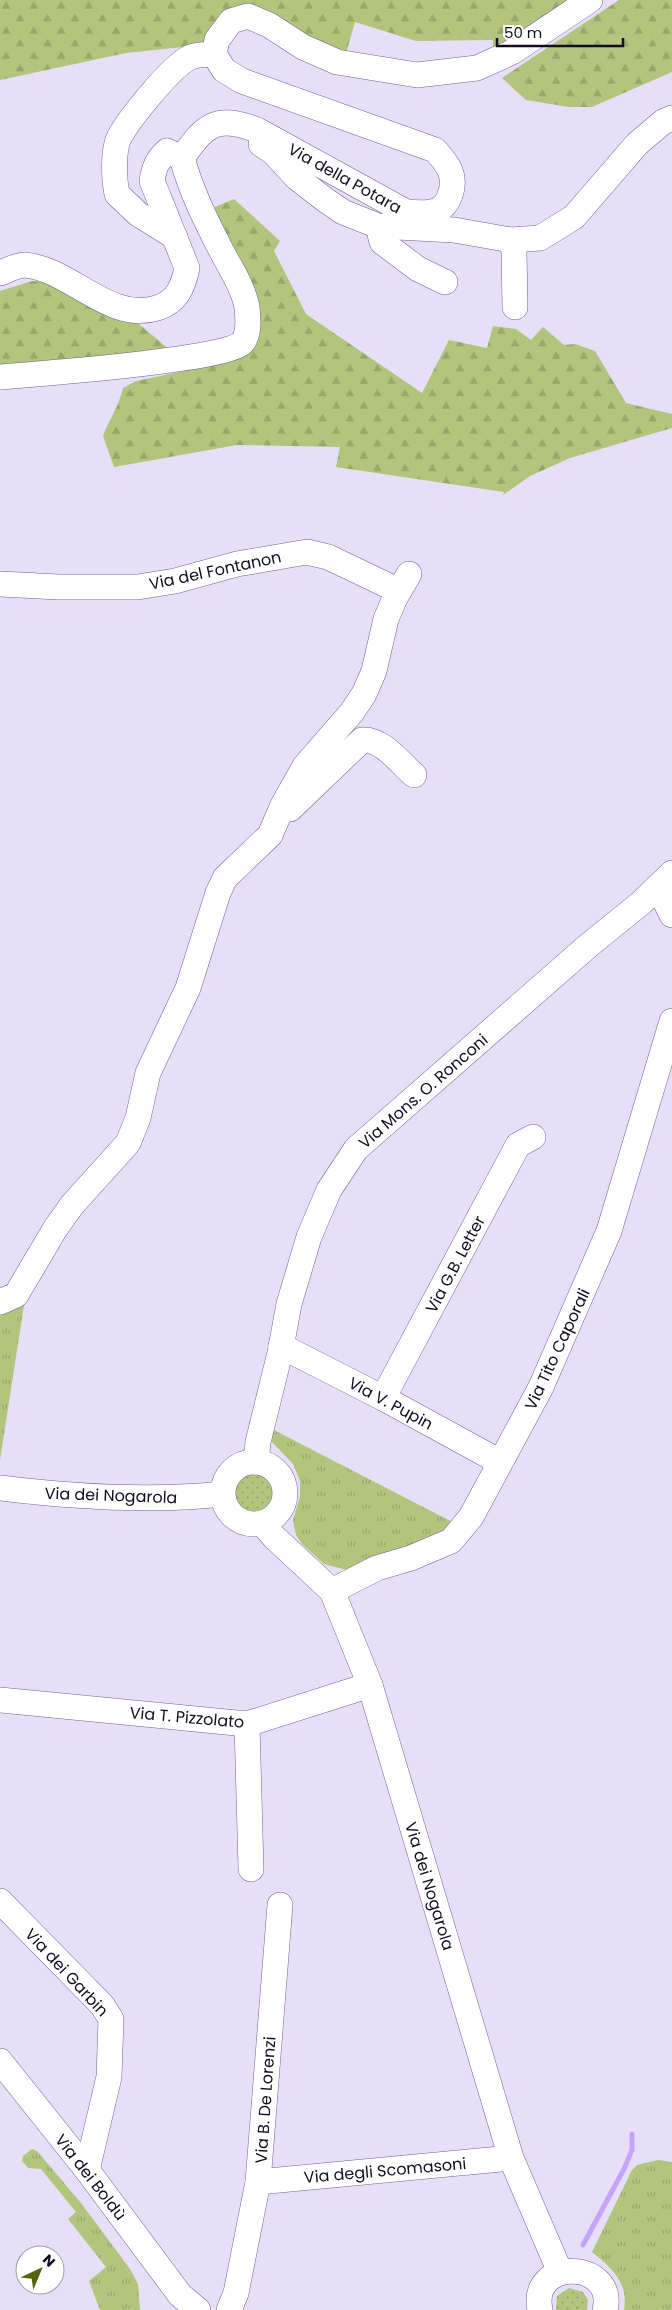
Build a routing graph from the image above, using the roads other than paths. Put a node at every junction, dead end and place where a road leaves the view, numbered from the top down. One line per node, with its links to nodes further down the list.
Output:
1 (590, 0): 2 (street)
2 (214, 54): 4 (street, Via della Potara); 7 (street)
3 (672, 118): 8 (street)
4 (209, 126): 5 (street); 6 (street)
5 (182, 158): 7 (street); 12 (street)
6 (378, 226): 8 (street); 10 (street)
7 (175, 237): 9 (street)
8 (511, 240): 11 (street)
9 (0, 273)
10 (445, 282)
11 (515, 307)
12 (0, 377)
13 (0, 584): 15 (street, Via del Fontanon)
14 (414, 775): 15 (street)
15 (276, 824): 20 (street)
16 (665, 880): 17 (street); 21 (street, Via Mons. O. Ronconi)
17 (672, 915)
18 (672, 1021): 24 (street, Via Tito Caporali)
19 (533, 1137): 22 (street, Via G.B. Letter)
20 (0, 1302)
21 (281, 1346): 22 (street, Via V. Pupin); 23 (street, Via Mons. O. Ronconi)
22 (383, 1398): 24 (street, Via V. Pupin)
23 (256, 1462): 26 (street); 27 (street)
24 (500, 1462): 28 (street, Via Tito Caporali)
25 (0, 1488): 26 (street, Via dei Nogarola)
26 (222, 1494): 27 (street)
27 (263, 1524): 28 (street, Via dei Nogarola)
28 (332, 1591): 29 (street, Via dei Nogarola)
29 (370, 1685): 31 (street, Via T. Pizzolato); 36 (street, Via dei Nogarola)
30 (0, 1700): 31 (street, Via T. Pizzolato)
31 (247, 1724): 32 (street)
32 (252, 1869)
33 (0, 1902): 37 (street, Via dei Garbin)
34 (280, 1905): 38 (street, Via B. De Lorenzi)
35 (0, 2061): 37 (street, Via dei Boldù)
36 (511, 2158): 38 (street, Via degli Scomasoni); 39 (street, Via dei Nogarola)
37 (87, 2170): 41 (street, Via dei Boldù)
38 (258, 2182): 40 (street, Via B. De Lorenzi)
39 (560, 2272): 43 (street); 44 (street)
40 (233, 2301): 42 (street, Via B. De Lorenzi)
41 (186, 2305)
42 (216, 2310)
43 (540, 2310)
44 (605, 2310)

